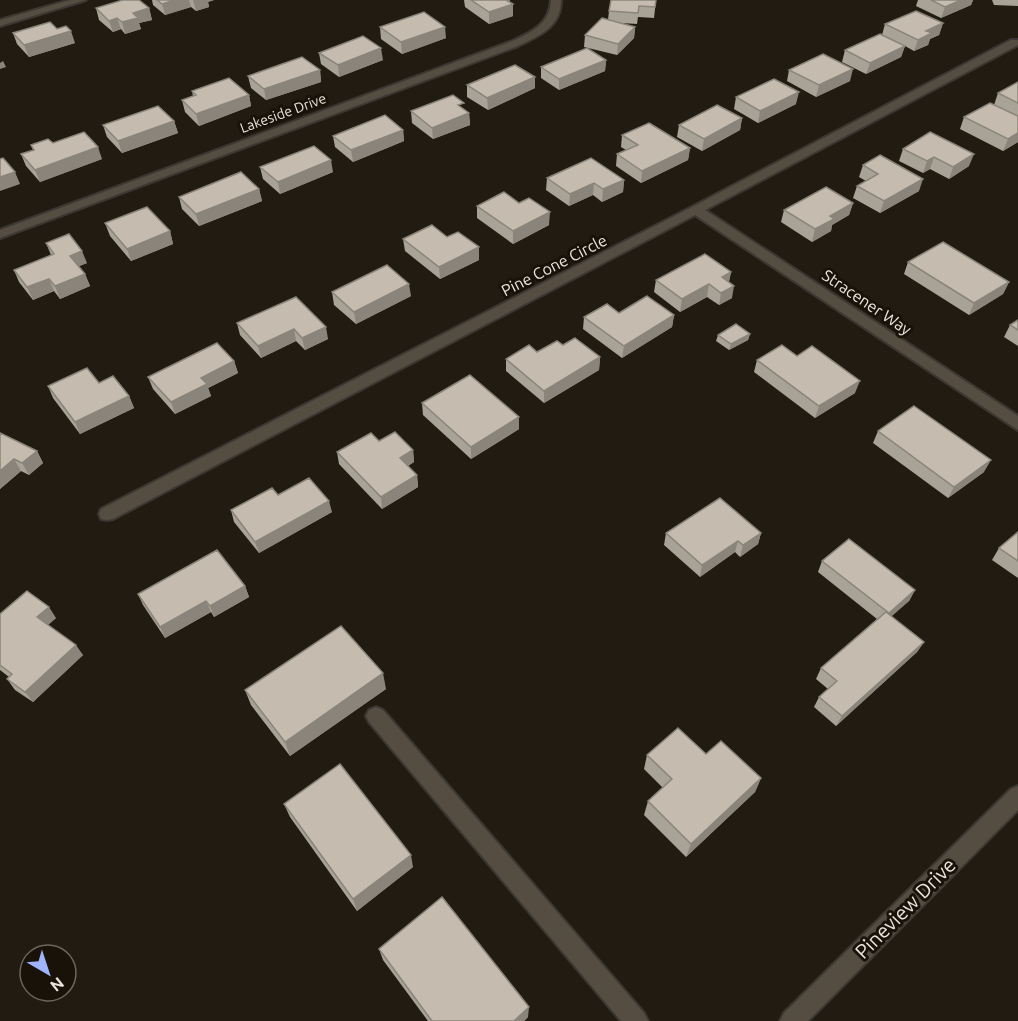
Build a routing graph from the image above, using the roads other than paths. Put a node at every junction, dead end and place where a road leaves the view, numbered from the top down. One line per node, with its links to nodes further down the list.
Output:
1 (81, 0): 3 (street)
2 (556, 0): 6 (street, Lakeside Drive)
3 (0, 23)
4 (1015, 42): 5 (street, Pine Cone Circle)
5 (696, 210): 7 (street, Stracener Way); 8 (street, Pine Cone Circle)
6 (0, 234)
7 (1018, 424)
8 (108, 514)
9 (376, 716): 11 (street)
10 (1018, 796): 12 (street, Pineview Drive)
11 (636, 1021)
12 (792, 1021)

